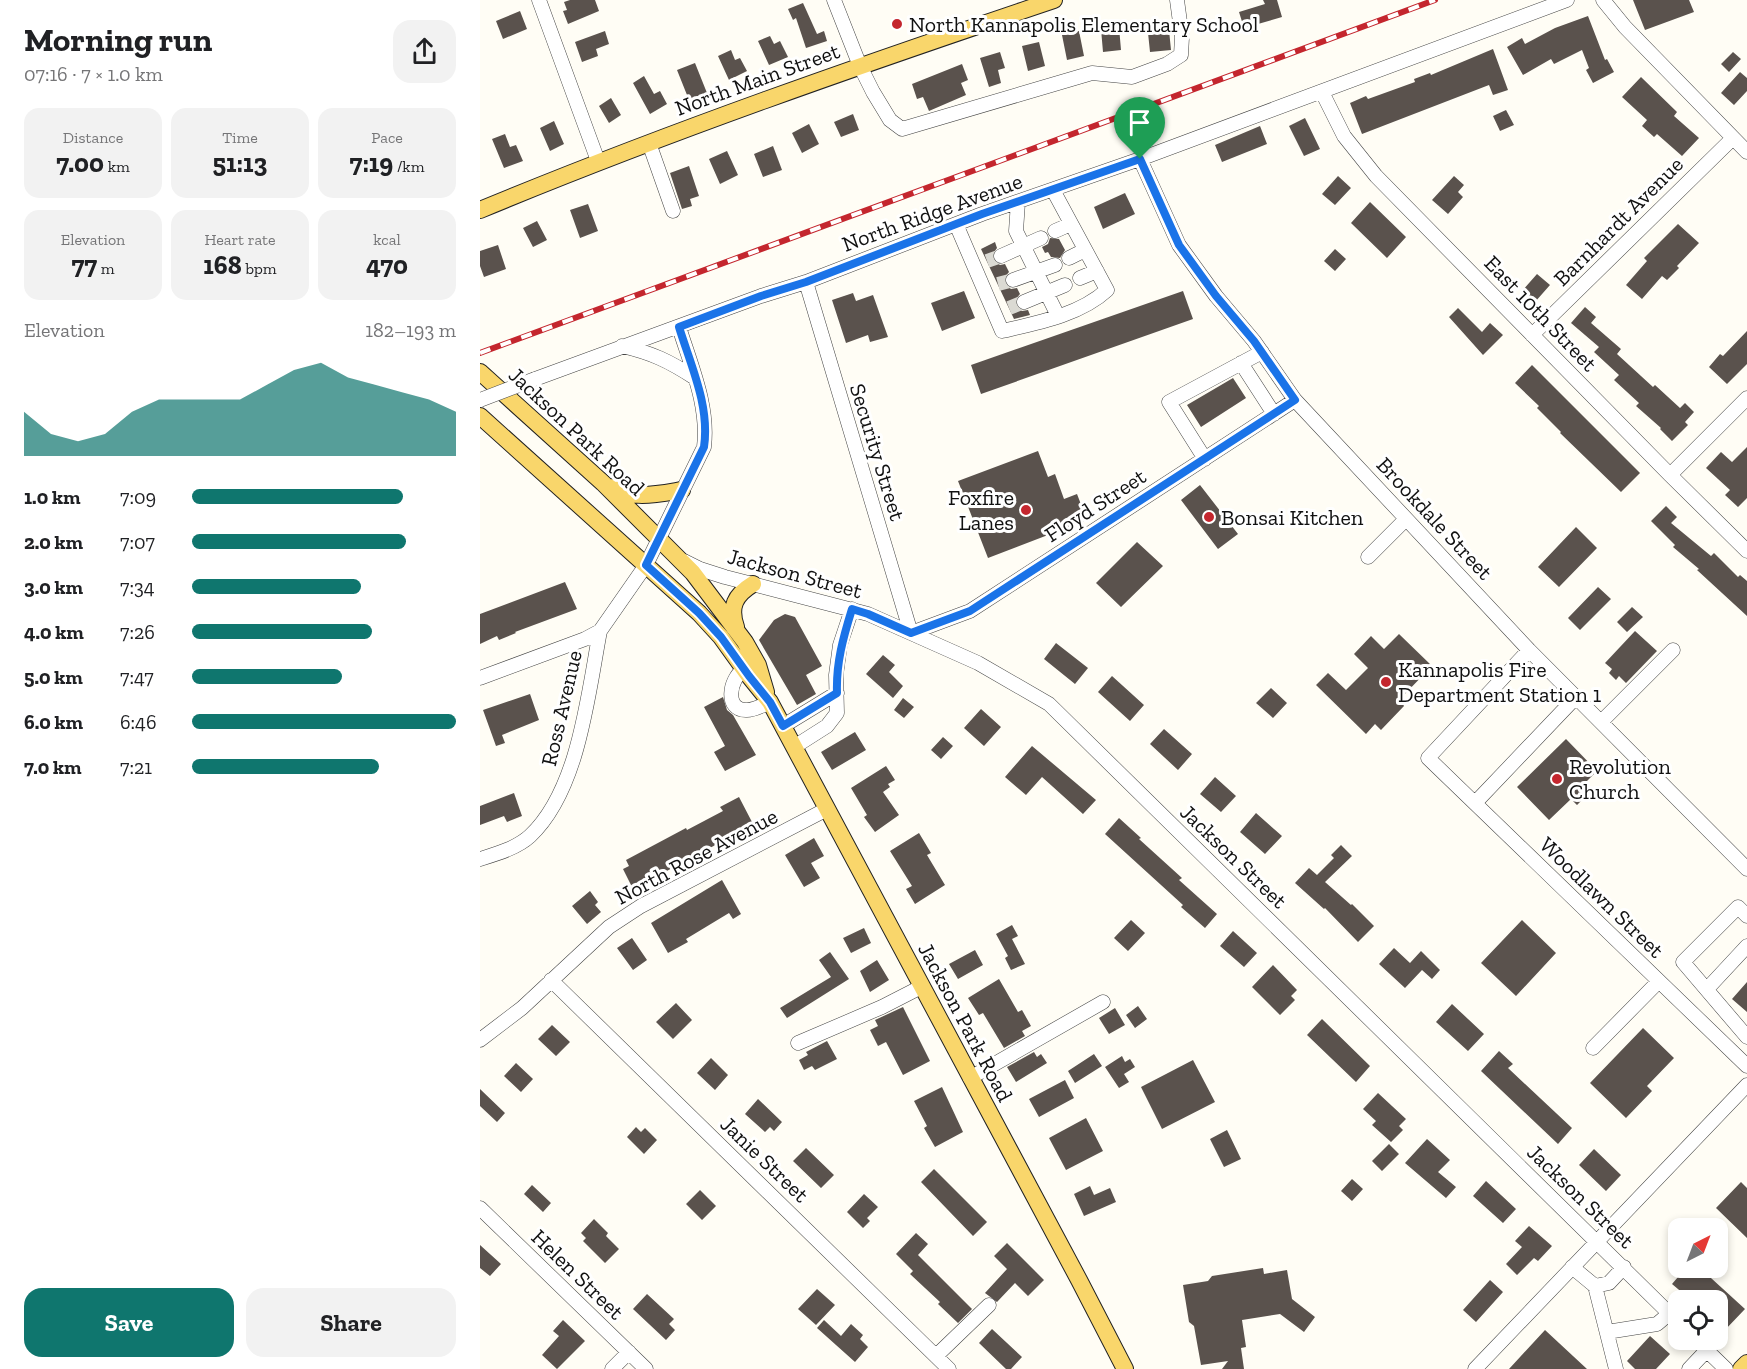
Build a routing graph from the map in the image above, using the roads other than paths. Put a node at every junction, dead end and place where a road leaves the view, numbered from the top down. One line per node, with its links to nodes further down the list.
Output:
1 (538, 0): 13 (street)
2 (834, 0): 7 (street)
3 (1054, 0): 7 (main road, North Main Street)
4 (1177, 0): 7 (street)
5 (1567, 0): 8 (street, North Ridge Avenue)
6 (1603, 0): 9 (street)
7 (860, 66): 10 (main road, North Main Street)
8 (1322, 92): 12 (street, North Ridge Avenue); 41 (street, East 10th Street)
9 (1732, 138): 11 (street); 41 (street, Barnhardt Avenue)
10 (649, 143): 13 (main road, North Main Street); 17 (street)
11 (1747, 152)
12 (1140, 159): 14 (street, North Ridge Avenue); 43 (street, Brookdale Street)
13 (598, 161): 16 (main road, North Main Street)
14 (1053, 190): 15 (street, North Ridge Avenue); 19 (street)
15 (1018, 202): 18 (street, North Ridge Avenue); 22 (street)
16 (480, 210)
17 (673, 211)
18 (956, 224): 31 (street, North Ridge Avenue); 34 (street)
19 (1071, 224): 20 (street); 23 (street)
20 (1055, 231)
21 (1041, 238): 22 (street)
22 (1023, 247): 24 (street); 27 (street)
23 (1085, 250): 25 (street); 28 (street)
24 (1001, 256)
25 (1069, 258)
26 (1055, 265): 27 (street)
27 (1035, 272): 30 (street); 35 (street)
28 (1097, 272): 29 (street); 39 (street)
29 (1080, 278)
30 (1013, 280)
31 (806, 282): 40 (street, North Ridge Avenue); 66 (street, Security Street)
32 (998, 285): 34 (street)
33 (1065, 285): 35 (street)
34 (984, 289): 38 (street)
35 (1046, 293): 36 (street); 39 (street)
36 (1024, 302)
37 (1009, 308): 38 (street)
38 (995, 314): 39 (street)
39 (1058, 316)
40 (679, 327): 42 (street, North Ridge Avenue); 46 (street)
41 (1532, 335): 53 (street, East 10th Street)
42 (622, 346): 46 (street); 48 (street, North Ridge Avenue, bridge)
43 (1262, 352): 44 (street); 49 (street, Brookdale Street)
44 (1242, 363): 50 (street); 52 (street)
45 (480, 372): 54 (main road, Jackson Park Road)
46 (695, 378): 55 (street)
47 (1747, 398): 53 (street)
48 (480, 400)
49 (1295, 400): 50 (street, Floyd Street); 56 (street, Brookdale Street)
50 (1274, 414): 52 (street, Floyd Street)
51 (480, 416): 61 (main road, Jackson Park Road)
52 (1205, 459): 66 (street, Floyd Street)
53 (1670, 475): 58 (street, East 10th Street)
54 (600, 480): 55 (main road); 57 (main road, Jackson Park Road)
55 (682, 490): 57 (street)
56 (1406, 519): 60 (street); 67 (street, Brookdale Street)
57 (659, 538): 59 (main road, Jackson Park Road); 61 (street)
58 (1747, 551)
59 (675, 555): 62 (street, Jackson Street); 65 (main road, Jackson Park Road)
60 (1368, 557)
61 (646, 565): 64 (street); 69 (main road, Jackson Park Road)
62 (753, 584): 63 (street, Jackson Street); 65 (main road)
63 (852, 609): 66 (street, Jackson Street); 71 (street)
64 (600, 631): 70 (street); 79 (street, Ross Avenue)
65 (737, 631): 73 (main road, Jackson Park Road)
66 (911, 633): 96 (street, Jackson Street)
67 (1529, 650): 72 (street, Brookdale Street); 77 (street, Woodlawn Street)
68 (1673, 650): 74 (street)
69 (744, 669): 73 (main road, Jackson Park Road); 73 (street)
70 (480, 678)
71 (837, 693): 75 (street); 76 (street)
72 (1576, 697): 74 (street, Brookdale Street); 77 (street)
73 (769, 699): 75 (main road, Jackson Park Road)
74 (1601, 722): 80 (street, Brookdale Street)
75 (783, 726): 76 (main road, Jackson Park Road)
76 (794, 747): 78 (main road, Jackson Park Road)
77 (1475, 803): 84 (street, Woodlawn Street)
78 (827, 809): 83 (street, North Rose Avenue); 85 (main road, Jackson Park Road)
79 (480, 859)
80 (1747, 869)
81 (1743, 911): 86 (street)
82 (1747, 946): 86 (street)
83 (551, 980): 89 (street, North Rose Avenue); 106 (street, Janie Street)
84 (1659, 981): 91 (street); 92 (street, Woodlawn Street)
85 (921, 987): 90 (street); 93 (main road, Jackson Park Road)
86 (1707, 989): 88 (street)
87 (1103, 1002): 93 (street)
88 (1747, 1036)
89 (480, 1040)
90 (798, 1043)
91 (1593, 1048)
92 (1747, 1066)
93 (970, 1078): 111 (main road, Jackson Park Road)
94 (1747, 1085): 96 (street)
95 (480, 1208): 105 (street, Helen Street)
96 (1597, 1241): 97 (street); 98 (street, Jackson Street)
97 (1572, 1266): 99 (street); 112 (street)
98 (1624, 1268): 99 (street); 101 (street, Jackson Street)
99 (1595, 1286): 103 (street)
100 (988, 1305): 106 (street)
101 (1668, 1312)
102 (1668, 1320): 103 (street)
103 (1607, 1332): 113 (street)
104 (1707, 1350): 114 (street); 115 (street)
105 (629, 1352): 108 (street); 109 (street, Helen Street)
106 (936, 1356): 110 (street, Janie Street)
107 (1747, 1363): 116 (main road)
108 (612, 1369)
109 (646, 1369)
110 (949, 1369)
111 (1125, 1369)
112 (1475, 1369)
113 (1616, 1369)
114 (1689, 1369)
115 (1726, 1369)
116 (1741, 1369)

